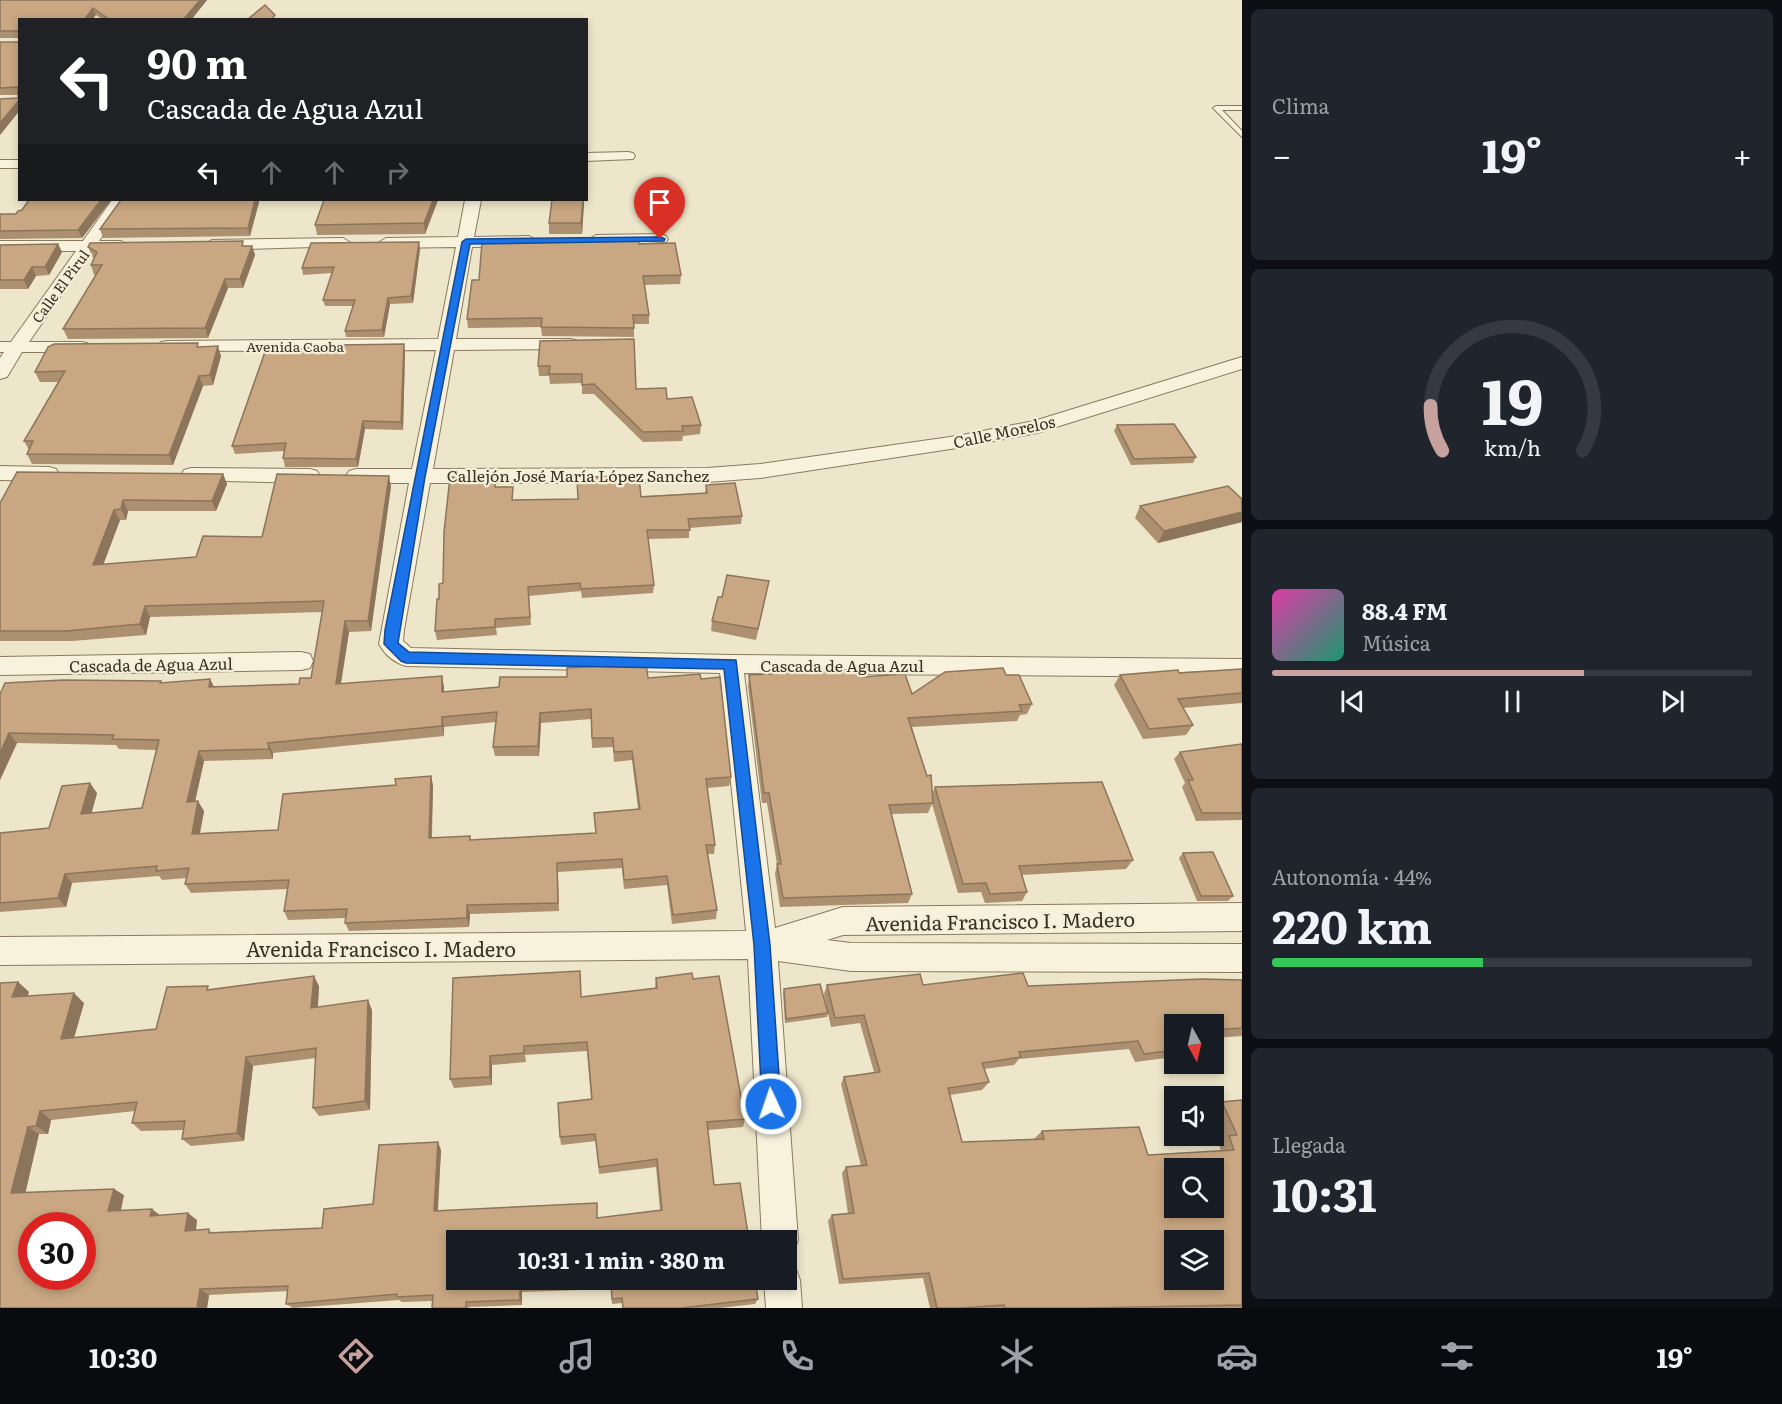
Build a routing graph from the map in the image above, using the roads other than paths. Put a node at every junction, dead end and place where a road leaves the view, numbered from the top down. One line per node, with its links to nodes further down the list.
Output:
1 (1242, 108): 2 (lane)
2 (1242, 135)
3 (628, 156): 4 (street)
4 (588, 157)
5 (0, 164): 6 (street)
6 (18, 164)
7 (118, 201): 15 (street, Calle El Pirul)
8 (473, 201): 12 (street)
9 (660, 239): 10 (street)
10 (580, 240)
11 (546, 241): 12 (street)
12 (466, 242): 13 (street); 18 (street)
13 (195, 245)
14 (0, 246): 15 (street)
15 (89, 246): 16 (street); 21 (street, Calle El Pirul)
16 (136, 246)
17 (591, 344): 18 (street, Avenida Caoba)
18 (447, 345): 20 (street, Avenida Caoba); 28 (street)
19 (100, 346): 21 (street)
20 (148, 346)
21 (8, 347): 23 (street, Calle El Pirul)
22 (1242, 363): 24 (street, Calle Morelos)
23 (0, 373)
24 (760, 471): 28 (street, Callejón José María López Sanchez)
25 (0, 473): 26 (street)
26 (72, 474)
27 (168, 475): 28 (street, Callejón José María López Sanchez)
28 (420, 477): 30 (street, Cascada de Agua Azul)
29 (301, 661): 31 (street, Cascada de Agua Azul)
30 (731, 664): 32 (street, Cascada de Agua Azul); 34 (street)
31 (0, 666)
32 (1242, 668)
33 (1242, 917): 34 (street, Avenida Francisco I. Madero)
34 (762, 945): 35 (street, Avenida Francisco I. Madero); 36 (street, Avenida Francisco I. Madero); 37 (street)
35 (0, 951)
36 (1242, 958)
37 (779, 1230)
38 (782, 1290): 39 (street)
39 (783, 1308)

